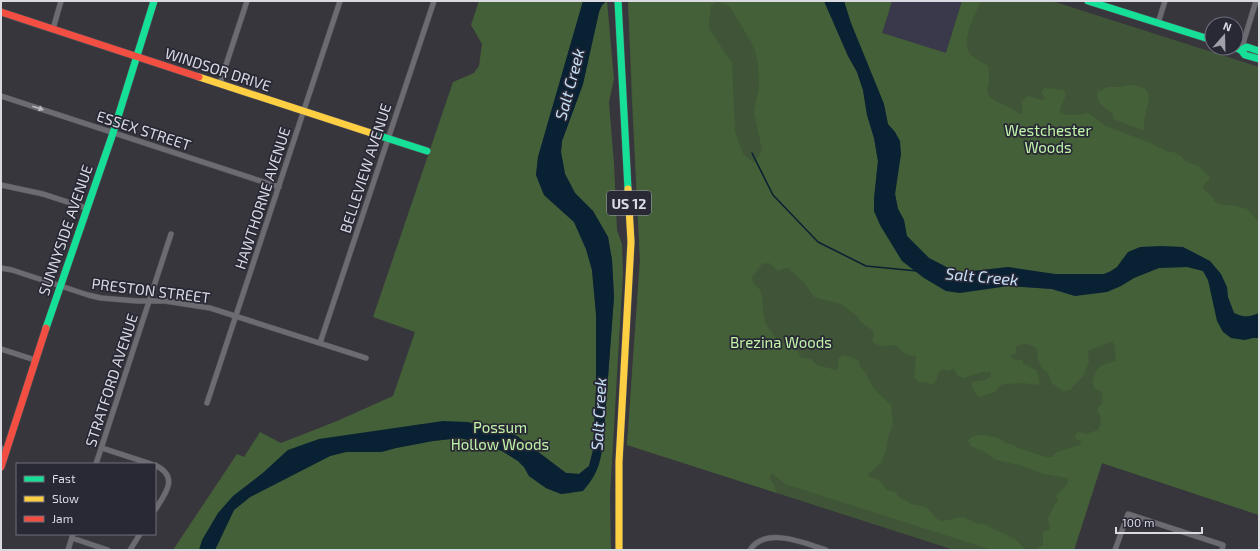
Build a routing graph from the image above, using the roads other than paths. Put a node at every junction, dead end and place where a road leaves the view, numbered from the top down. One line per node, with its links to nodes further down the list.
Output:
1 (62, 1): 12 (street)
2 (154, 1): 18 (street, SUNNYSIDE AVENUE)
3 (247, 1): 20 (street)
4 (340, 1): 22 (street, HAWTHORNE AVENUE)
5 (434, 1): 24 (street, BELLEVIEW AVENUE)
6 (618, 1): 52 (street, US 12)
7 (1088, 1): 11 (street)
8 (1165, 1): 11 (street)
9 (1256, 1): 13 (street)
10 (1, 12): 12 (street, WINDSOR DRIVE)
11 (1158, 23): 14 (street)
12 (53, 29): 18 (street, WINDSOR DRIVE)
13 (1244, 33)
14 (1204, 37)
15 (1244, 48): 16 (street)
16 (1259, 51)
17 (1244, 54): 19 (street)
18 (137, 56): 20 (street, WINDSOR DRIVE); 23 (street, SUNNYSIDE AVENUE)
19 (1259, 59)
20 (220, 83): 22 (street, WINDSOR DRIVE)
21 (1, 96): 23 (street, ESSEX STREET, one-way to 23)
22 (304, 111): 24 (street, WINDSOR DRIVE); 27 (street, HAWTHORNE AVENUE)
23 (113, 133): 27 (street, ESSEX STREET); 28 (street, SUNNYSIDE AVENUE)
24 (388, 139): 25 (street, WINDSOR DRIVE); 34 (street, BELLEVIEW AVENUE)
25 (427, 151)
26 (1, 185): 28 (street)
27 (279, 187): 33 (street, HAWTHORNE AVENUE)
28 (86, 208): 31 (street, SUNNYSIDE AVENUE)
29 (171, 234): 32 (street, STRATFORD AVENUE)
30 (1, 268): 31 (street, PRESTON STREET)
31 (60, 286): 32 (street, PRESTON STREET); 37 (street, SUNNYSIDE AVENUE)
32 (150, 301): 33 (street, PRESTON STREET); 39 (street, STRATFORD AVENUE)
33 (236, 316): 34 (street, PRESTON STREET); 38 (street, HAWTHORNE AVENUE)
34 (320, 343): 36 (street, PRESTON STREET)
35 (1, 349): 37 (street)
36 (366, 358)
37 (35, 360): 40 (street, SUNNYSIDE AVENUE)
38 (207, 403)
39 (102, 448): 41 (street, STRATFORD AVENUE); 42 (street)
40 (4, 449): 44 (street, SUNNYSIDE AVENUE)
41 (96, 463)
42 (148, 463)
43 (156, 466): 45 (street)
44 (1, 468)
45 (156, 508)
46 (139, 535): 51 (street)
47 (73, 536): 49 (street); 50 (street)
48 (1222, 548): 55 (street)
49 (68, 550)
50 (108, 550)
51 (130, 550)
52 (619, 550)
53 (750, 550): 54 (street)
54 (826, 550)
55 (1115, 550)

